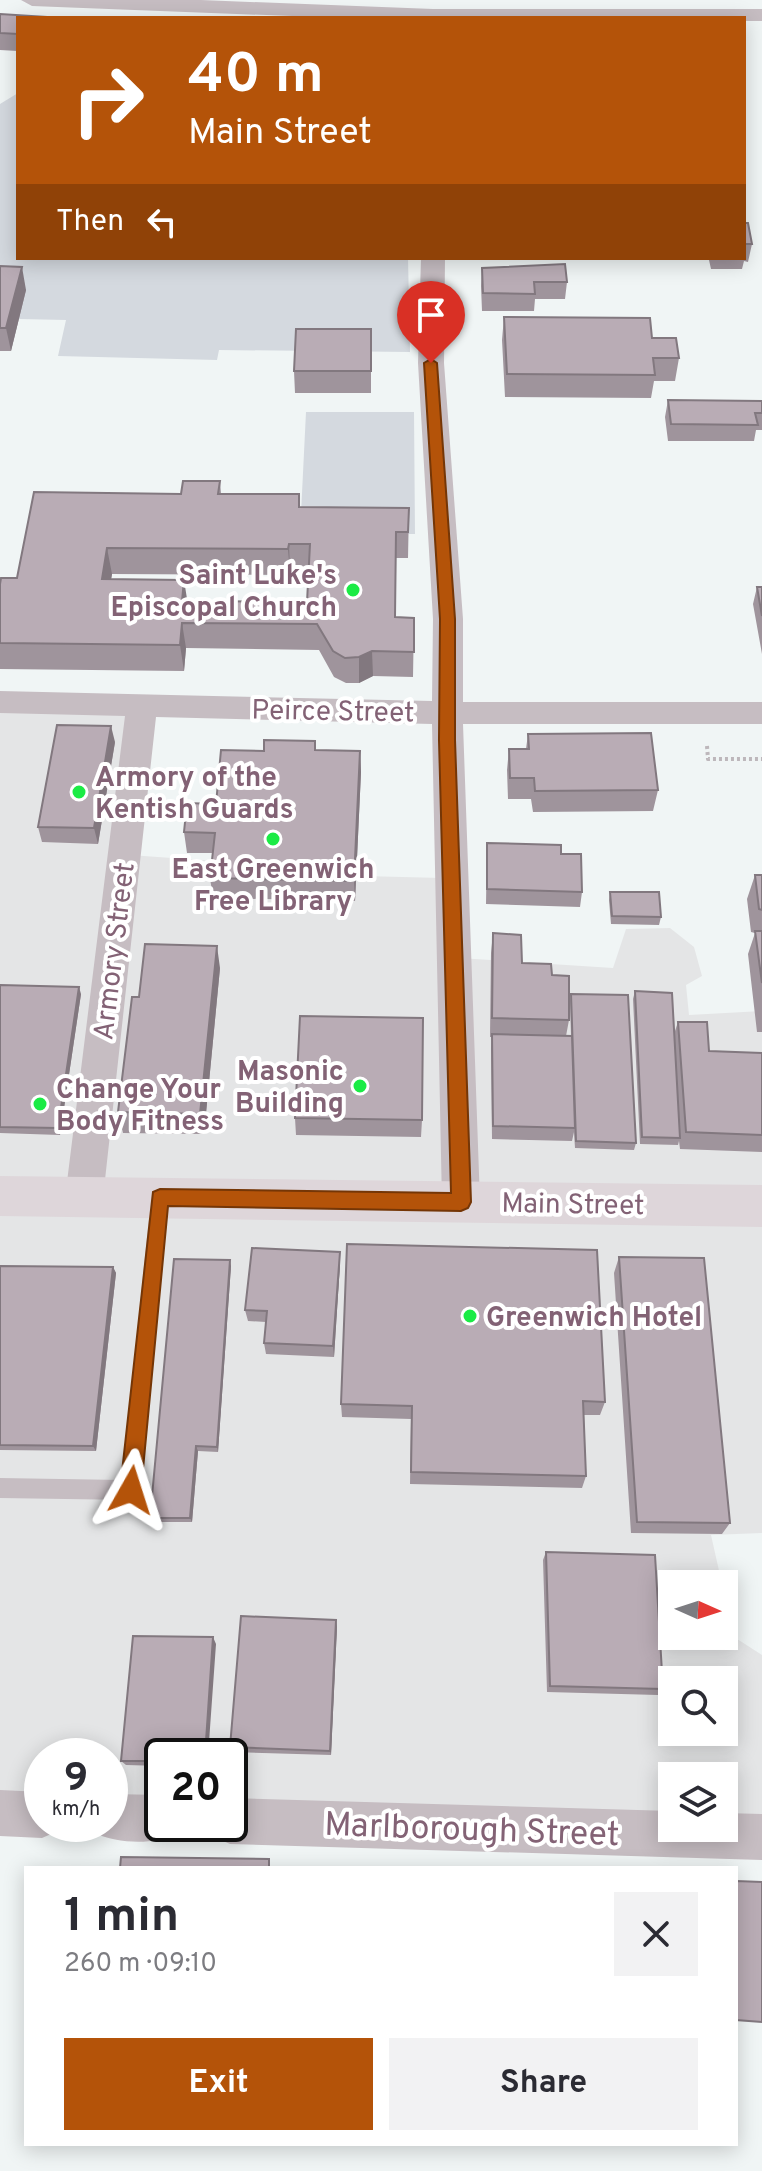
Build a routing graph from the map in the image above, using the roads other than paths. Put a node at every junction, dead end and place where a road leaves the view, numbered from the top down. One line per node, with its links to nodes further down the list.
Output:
1 (32, 0): 2 (street)
2 (433, 11): 3 (street)
3 (762, 15)
4 (433, 260): 7 (street)
5 (0, 702): 6 (street, Peirce Street)
6 (142, 705): 7 (street, Peirce Street); 10 (street, Armory Street)
7 (447, 713): 8 (street, Peirce Street); 12 (street)
8 (762, 713)
9 (0, 1196): 10 (main road, Main Street)
10 (84, 1198): 11 (main road, Main Street)
11 (160, 1198): 12 (main road, Main Street); 14 (lane)
12 (461, 1202): 13 (main road, Main Street)
13 (762, 1206)
14 (0, 1488)
15 (0, 1813): 16 (street)
16 (24, 1814)
17 (248, 1822): 18 (street, Marlborough Street)
18 (762, 1837)

